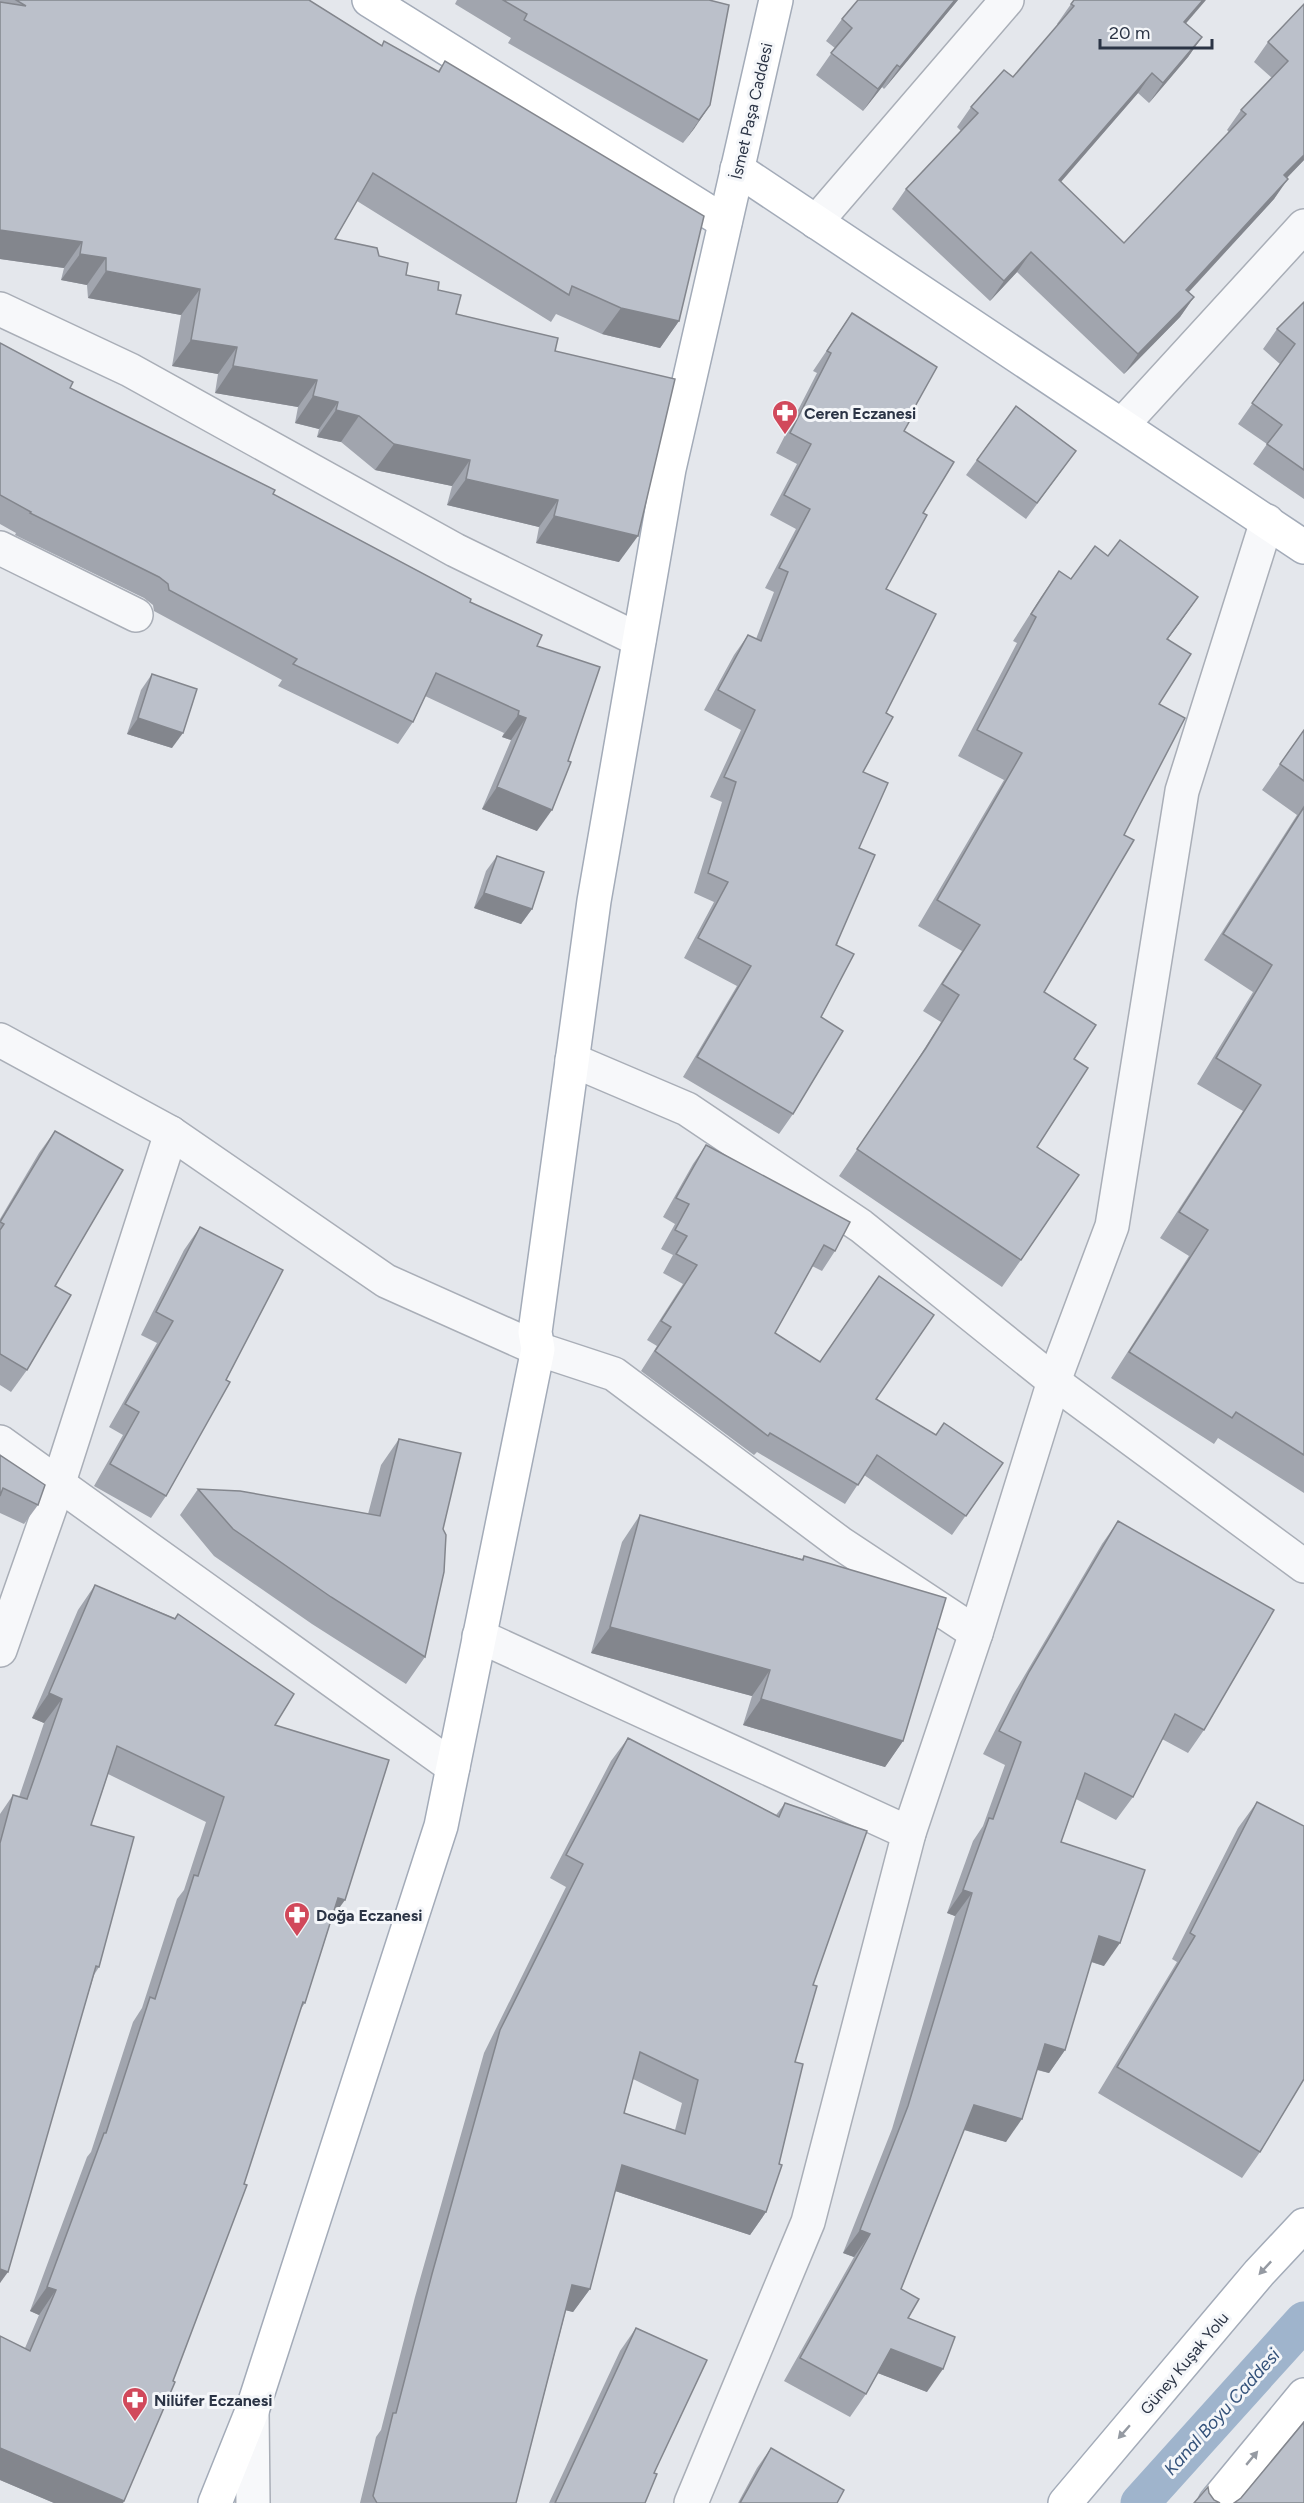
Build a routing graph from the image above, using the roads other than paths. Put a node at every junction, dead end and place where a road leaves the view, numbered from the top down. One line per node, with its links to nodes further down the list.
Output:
1 (369, 0): 5 (main road)
2 (776, 0): 4 (main road, İsmet Paşa Caddesi)
3 (1007, 0): 6 (street)
4 (737, 170): 5 (main road, İsmet Paşa Caddesi); 6 (main road)
5 (725, 222): 14 (main road, İsmet Paşa Caddesi)
6 (816, 222): 9 (main road)
7 (1304, 226): 9 (street)
8 (0, 309): 14 (street)
9 (1122, 425): 10 (main road)
10 (1267, 521): 12 (main road); 19 (street)
11 (0, 548): 13 (street)
12 (1304, 548)
13 (136, 615)
14 (639, 640): 16 (main road, İsmet Paşa Caddesi)
15 (0, 1040): 17 (street)
16 (572, 1060): 18 (main road, İsmet Paşa Caddesi); 19 (street)
17 (171, 1133): 18 (street); 21 (street)
18 (538, 1348): 23 (street); 24 (main road, İsmet Paşa Caddesi)
19 (1054, 1381): 22 (street); 23 (street)
20 (0, 1442): 21 (street)
21 (58, 1485): 25 (street); 26 (street)
22 (1304, 1566)
23 (976, 1633): 27 (street)
24 (479, 1636): 26 (main road, İsmet Paşa Caddesi); 27 (street)
25 (0, 1650)
26 (453, 1767): 30 (main road, İsmet Paşa Caddesi)
27 (909, 1833): 33 (street)
28 (1304, 2225): 34 (main road, Güney Kuşak Yolu, one-way to 34)
29 (1304, 2395): 35 (main road, one-way to 29)
30 (252, 2411): 31 (main road, İsmet Paşa Caddesi); 32 (street)
31 (215, 2503)
32 (253, 2503)
33 (691, 2503)
34 (1065, 2503)
35 (1215, 2503)

